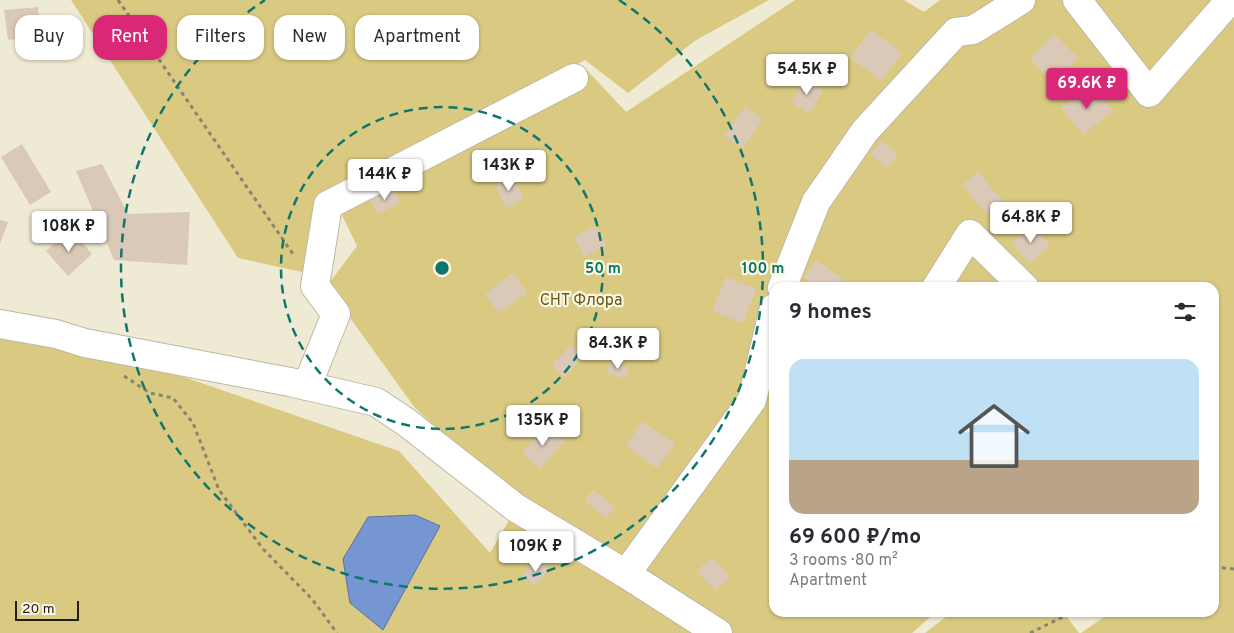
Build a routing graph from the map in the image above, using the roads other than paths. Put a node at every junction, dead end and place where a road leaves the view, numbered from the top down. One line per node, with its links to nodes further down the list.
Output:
1 (1022, 0): 5 (street)
2 (1077, 0): 3 (street)
3 (1230, 0)
4 (574, 78): 10 (street)
5 (784, 282)
6 (940, 282): 7 (street)
7 (1020, 282)
8 (0, 324): 10 (street)
9 (769, 350): 11 (street)
10 (307, 386): 12 (street)
11 (763, 400): 12 (street)
12 (626, 574): 13 (street)
13 (718, 633)

